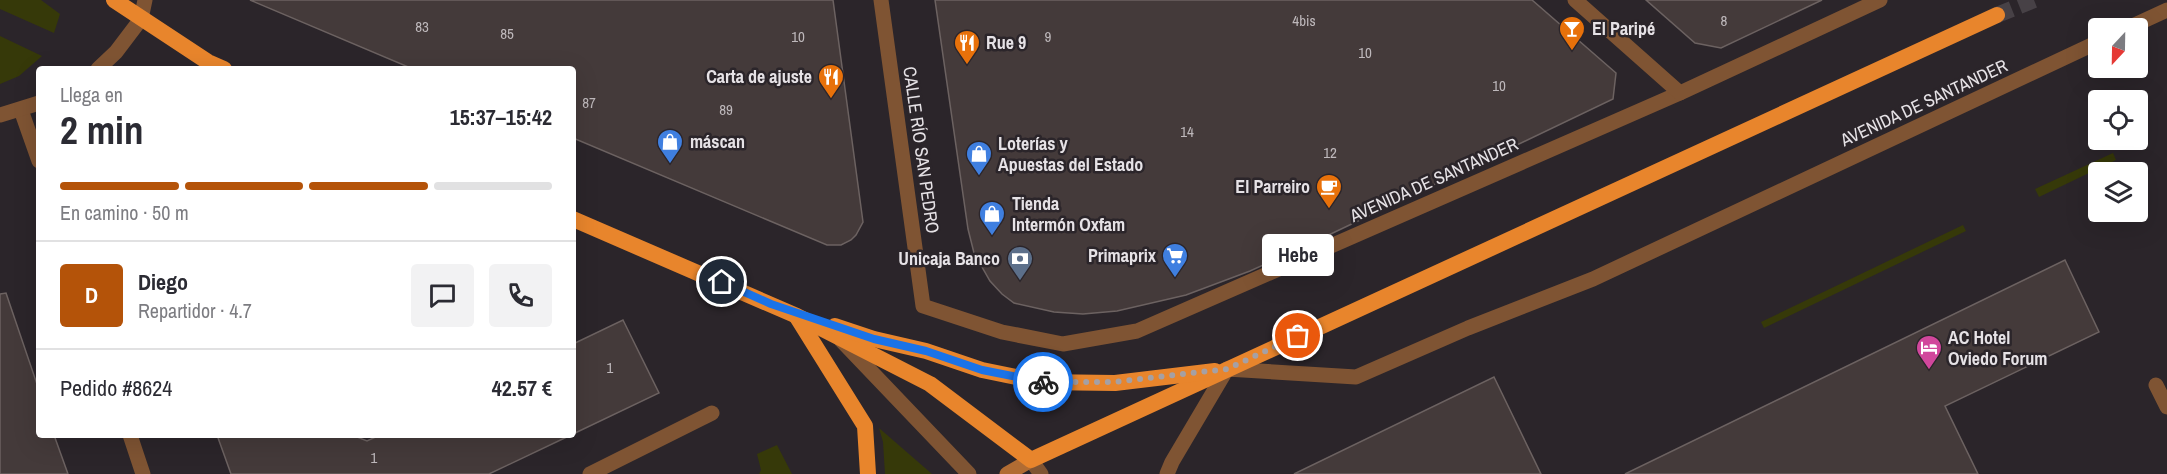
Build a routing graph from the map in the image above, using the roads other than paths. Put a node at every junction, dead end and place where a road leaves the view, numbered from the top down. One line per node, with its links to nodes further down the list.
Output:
1 (114, 0): 8 (highway)
2 (145, 0): 8 (street)
3 (881, 0): 20 (street, CALLE RÍO SAN PEDRO)
4 (1575, 0): 13 (street)
5 (1880, 0): 13 (street, AVENIDA DE SANTANDER)
6 (2167, 10): 9 (street)
7 (1997, 15): 23 (highway, AVENIDA DE SANTANDER)
8 (141, 19): 11 (street); 12 (highway)
9 (2148, 19)
10 (2088, 47): 23 (street, AVENIDA DE SANTANDER)
11 (101, 66)
12 (217, 66)
13 (1680, 93): 20 (street, AVENIDA DE SANTANDER)
14 (36, 104): 15 (street)
15 (21, 110): 16 (street); 17 (street)
16 (0, 114)
17 (36, 152)
18 (576, 220): 19 (highway)
19 (771, 304): 21 (highway); 23 (highway)
20 (923, 306)
21 (797, 316): 22 (highway); 31 (highway)
22 (836, 336): 28 (highway); 32 (street)
23 (1227, 369): 28 (highway, AVENIDA DE SANTANDER); 34 (street)
24 (2156, 385): 25 (street)
25 (2167, 407)
26 (712, 413): 30 (street)
27 (131, 438): 29 (street)
28 (1036, 467): 33 (main road)
29 (143, 474)
30 (590, 474)
31 (868, 474)
32 (969, 474)
33 (1007, 474)
34 (1167, 474)

